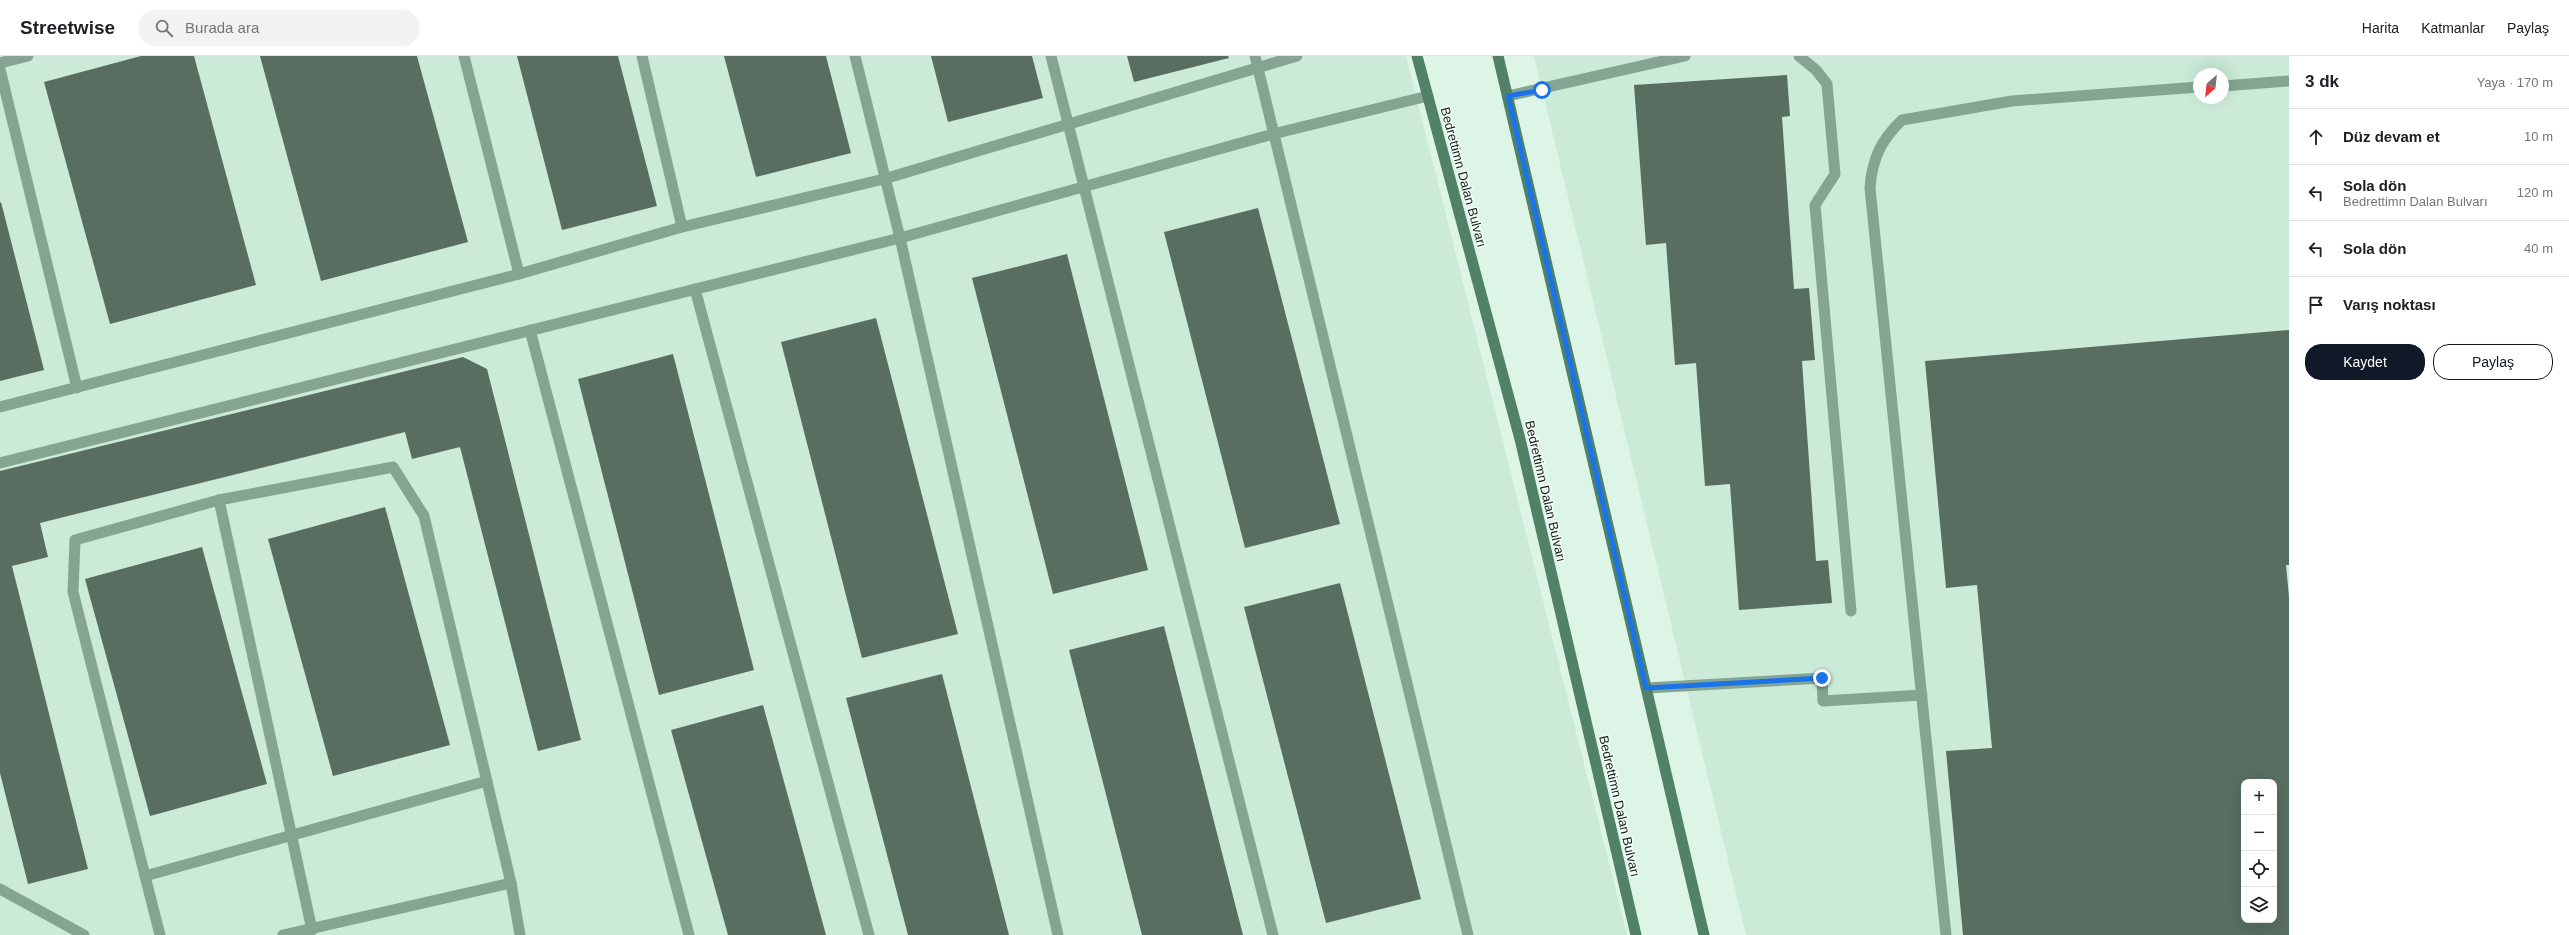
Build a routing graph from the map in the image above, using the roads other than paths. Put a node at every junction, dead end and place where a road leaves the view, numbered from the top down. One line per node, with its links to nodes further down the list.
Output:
1 (28, 56): 12 (lane)
2 (464, 56): 26 (lane)
3 (642, 56): 24 (lane)
4 (855, 56): 22 (lane)
5 (1051, 56): 20 (lane)
6 (1255, 56): 14 (lane)
7 (1297, 56): 14 (lane)
8 (1417, 56): 18 (main road, Bedrettimn Dalan Bulvarı)
9 (1498, 56): 19 (main road)
10 (1685, 56): 19 (lane)
11 (1799, 56): 33 (lane)
12 (0, 63)
13 (0, 68): 29 (lane)
14 (1258, 68): 20 (lane); 21 (lane)
15 (2289, 81): 16 (lane)
16 (2229, 86)
17 (2193, 87): 35 (lane)
18 (1428, 96): 21 (lane); 51 (main road, Bedrettimn Dalan Bulvarı)
19 (1508, 96): 34 (main road)
20 (1067, 126): 22 (lane); 23 (lane)
21 (1273, 134): 23 (lane); 50 (lane)
22 (884, 179): 24 (lane); 25 (lane)
23 (1083, 186): 25 (lane); 49 (lane)
24 (682, 228): 26 (lane)
25 (900, 238): 27 (lane); 48 (lane)
26 (519, 274): 29 (lane)
27 (695, 289): 28 (lane); 47 (lane)
28 (530, 330): 31 (lane); 46 (lane)
29 (77, 388): 30 (lane)
30 (0, 407)
31 (0, 463)
32 (219, 500): 36 (lane); 37 (lane); 38 (lane)
33 (1851, 611)
34 (1646, 688): 35 (lane); 52 (main road)
35 (1922, 695): 53 (lane)
36 (487, 781): 37 (lane); 39 (lane)
37 (291, 836): 38 (lane); 41 (lane)
38 (145, 876): 43 (lane)
39 (511, 883): 41 (lane); 45 (lane)
40 (0, 889): 42 (lane)
41 (312, 930): 44 (lane)
42 (84, 935)
43 (160, 935)
44 (283, 935)
45 (520, 935)
46 (689, 935)
47 (869, 935)
48 (1058, 935)
49 (1274, 935)
50 (1468, 935)
51 (1636, 935)
52 (1704, 935)
53 (1946, 935)

